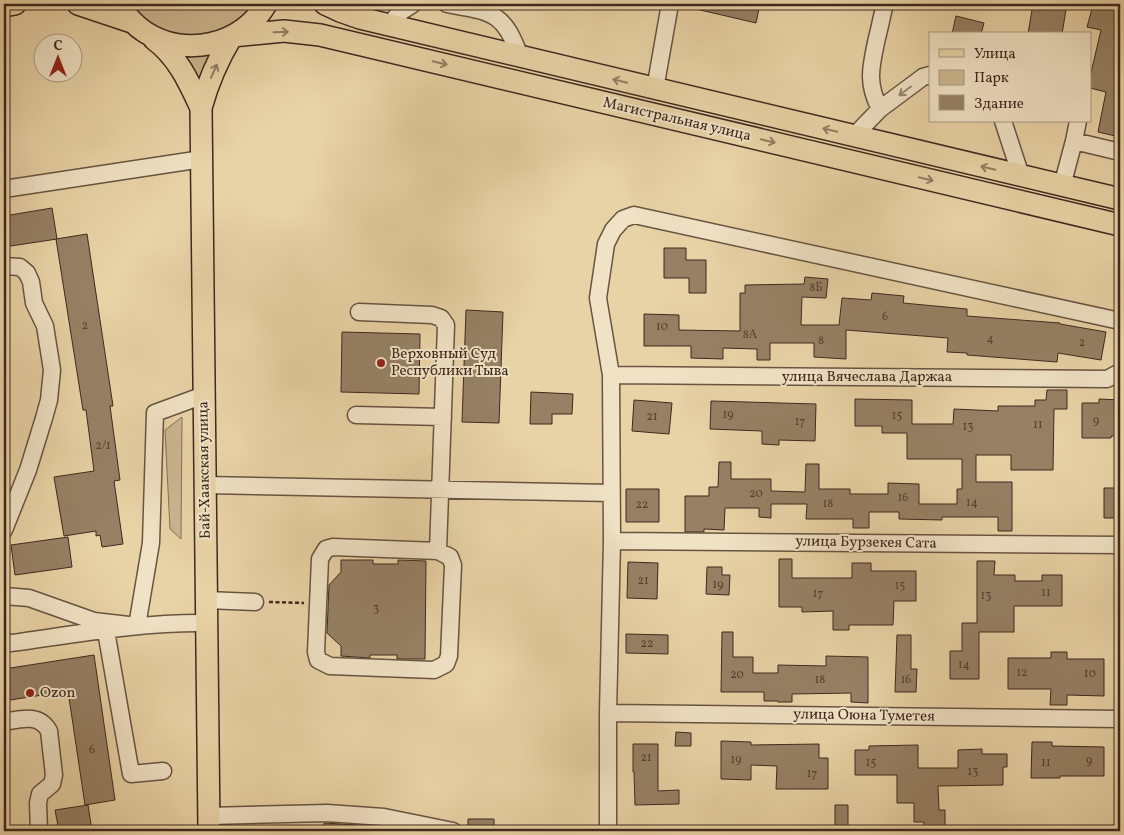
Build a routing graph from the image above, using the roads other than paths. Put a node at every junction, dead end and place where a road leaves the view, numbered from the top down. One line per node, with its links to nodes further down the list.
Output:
1 (15, 4): 10 (main road)
2 (78, 4): 12 (main road)
3 (118, 4): 12 (main road)
4 (266, 4): 13 (main road)
5 (325, 4): 11 (main road, Магистральная улица)
6 (413, 4): 11 (street)
7 (447, 4): 14 (street)
8 (670, 4): 16 (street)
9 (885, 4): 18 (street)
10 (4, 6)
11 (389, 25): 14 (main road, Магистральная улица)
12 (138, 27): 13 (main road); 17 (main road, Бай-Хаакская улица)
13 (232, 36): 17 (main road, Бай-Хаакская улица, one-way to 13); 29 (main road, Магистральная улица, one-way to 29)
14 (520, 56): 16 (main road, Магистральная улица, one-way to 14)
15 (929, 75): 18 (street, one-way to 18)
16 (655, 89): 21 (main road, Магистральная улица, one-way to 16)
17 (201, 108): 24 (main road, Бай-Хаакская улица)
18 (880, 110): 21 (street)
19 (1003, 122): 25 (street)
20 (1078, 122): 22 (street)
21 (854, 136): 25 (main road, Магистральная улица, one-way to 21)
22 (1074, 141): 23 (street); 26 (street)
23 (1120, 152)
24 (202, 159): 27 (street); 35 (main road, Бай-Хаакская улица)
25 (1021, 176): 26 (main road, Магистральная улица)
26 (1062, 186): 28 (main road, Магистральная улица)
27 (4, 189)
28 (1120, 199)
29 (1120, 225)
30 (4, 266): 41 (street)
31 (359, 312): 37 (street)
32 (1120, 321): 34 (street)
33 (1120, 372): 34 (street, улица Вячеслава Даржаа)
34 (611, 375): 40 (street)
35 (204, 395): 38 (main road, Бай-Хаакская улица); 49 (street)
36 (356, 415): 37 (street)
37 (443, 417): 39 (street)
38 (205, 485): 39 (street); 46 (main road, Бай-Хаакская улица)
39 (440, 490): 40 (street); 44 (street)
40 (611, 493): 42 (street)
41 (4, 530)
42 (612, 541): 43 (street, улица Бурзекея Сата); 52 (street)
43 (1120, 545)
44 (438, 551): 44 (street)
45 (4, 596): 49 (street)
46 (206, 600): 47 (street); 48 (main road, Бай-Хаакская улица)
47 (256, 602)
48 (206, 623): 49 (street); 56 (main road, Бай-Хаакская улица)
49 (137, 626): 50 (street)
50 (106, 630): 51 (street); 55 (street)
51 (4, 644)
52 (608, 713): 53 (street, улица Оюна Туметея); 59 (street)
53 (1120, 719)
54 (4, 722): 57 (street)
55 (163, 771)
56 (209, 823): 58 (street)
57 (39, 831)
58 (453, 831)
59 (608, 831)

